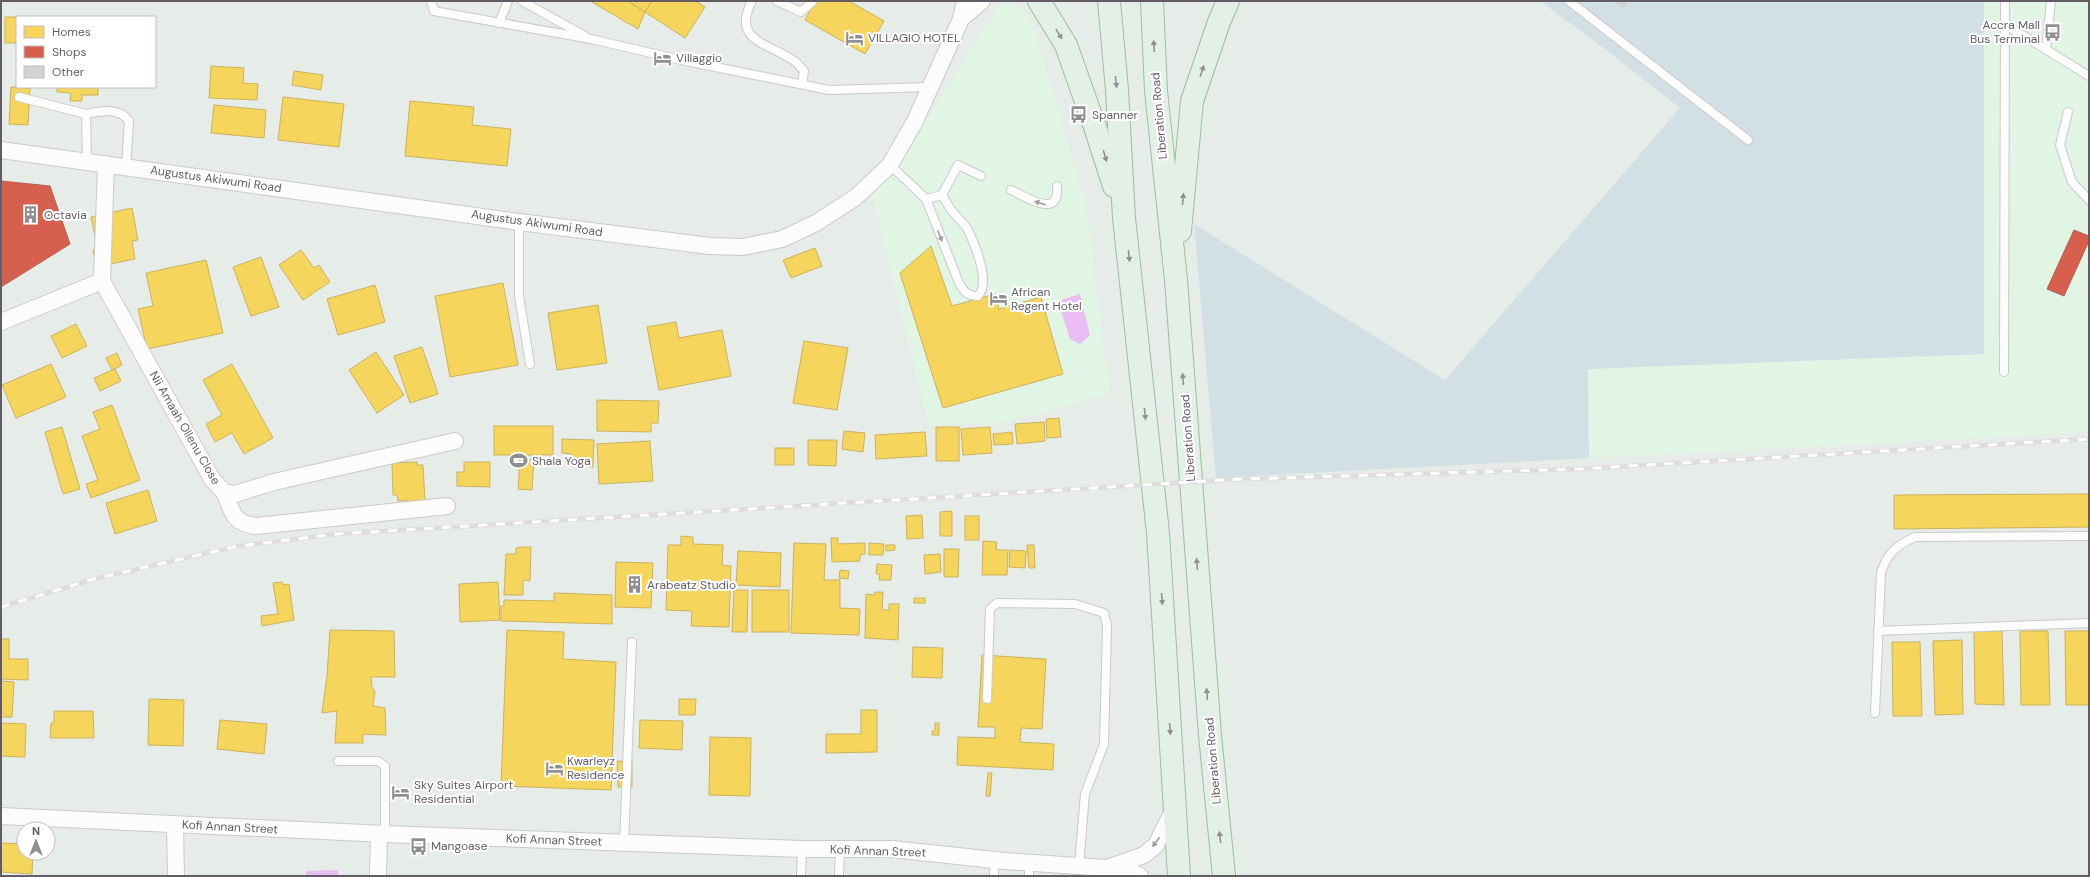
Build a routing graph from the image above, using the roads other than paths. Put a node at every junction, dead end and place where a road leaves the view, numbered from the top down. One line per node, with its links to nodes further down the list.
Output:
1 (431, 1): 17 (lane)
2 (508, 1): 17 (lane)
3 (522, 1): 19 (lane)
4 (752, 1): 22 (lane)
5 (777, 1): 6 (lane)
6 (813, 1)
7 (965, 1): 16 (street, Augustus Akiwumi Road)
8 (982, 1): 16 (street, Augustus Akiwumi Road)
9 (1039, 1): 39 (highway, one-way to 39)
10 (1109, 1): 39 (highway, one-way to 39)
11 (1152, 1): 41 (highway, Liberation Road, one-way to 11)
12 (1228, 1): 41 (highway, one-way to 12)
13 (1569, 1): 27 (lane)
14 (2005, 1): 18 (lane)
15 (2051, 1): 20 (lane)
16 (961, 19): 23 (street, Augustus Akiwumi Road)
17 (499, 23): 19 (lane)
18 (2006, 25): 20 (lane); 45 (lane)
19 (591, 39): 22 (lane)
20 (2046, 49): 21 (lane)
21 (2089, 76)
22 (802, 84): 23 (lane)
23 (930, 87): 31 (street, Augustus Akiwumi Road)
24 (19, 97): 26 (lane)
25 (2068, 112): 38 (lane)
26 (86, 114): 29 (lane); 32 (lane)
27 (1748, 140)
28 (1, 150): 29 (street, Augustus Akiwumi Road)
29 (87, 162): 30 (street, Augustus Akiwumi Road)
30 (106, 164): 32 (street, Augustus Akiwumi Road); 42 (street)
31 (890, 165): 37 (lane); 40 (street, Augustus Akiwumi Road)
32 (126, 167): 40 (street, Augustus Akiwumi Road)
33 (981, 176): 36 (lane)
34 (1057, 186): 35 (lane, one-way to 35)
35 (1011, 190)
36 (942, 195): 37 (lane); 37 (lane, one-way to 36)
37 (926, 199)
38 (2089, 200)
39 (1124, 218): 56 (highway, one-way to 56)
40 (519, 222): 44 (lane)
41 (1176, 280): 74 (highway, Liberation Road, one-way to 41)
42 (102, 281): 43 (street); 47 (street, Nii Amaah Ollenu Close)
43 (1, 322)
44 (530, 364)
45 (2004, 372)
46 (455, 441): 47 (street, Nii Amaah Ollenu Close)
47 (224, 492): 48 (street)
48 (447, 506)
49 (2089, 536): 51 (lane)
50 (2089, 623): 51 (lane)
51 (1878, 632): 54 (lane)
52 (632, 642): 60 (lane)
53 (987, 699): 64 (lane)
54 (1875, 713)
55 (338, 761): 59 (lane)
56 (1175, 808): 65 (street, Kofi Annan Street, one-way to 65); 73 (highway)
57 (1, 816): 58 (street, Kofi Annan Street)
58 (174, 825): 59 (street, Kofi Annan Street); 67 (street)
59 (382, 834): 60 (street, Kofi Annan Street); 68 (street)
60 (624, 842): 61 (street, Kofi Annan Street)
61 (802, 849): 62 (street, Kofi Annan Street); 69 (lane)
62 (840, 849): 63 (street, Kofi Annan Street); 70 (lane)
63 (994, 860): 66 (street, Kofi Annan Street); 71 (lane)
64 (1079, 866): 65 (street, Kofi Annan Street); 66 (street, Kofi Annan Street)
65 (1107, 868): 72 (street, Kofi Annan Street)
66 (1029, 869)
67 (176, 876)
68 (378, 876)
69 (801, 876)
70 (839, 876)
71 (994, 876)
72 (1140, 876)
73 (1179, 876)
74 (1224, 876)

